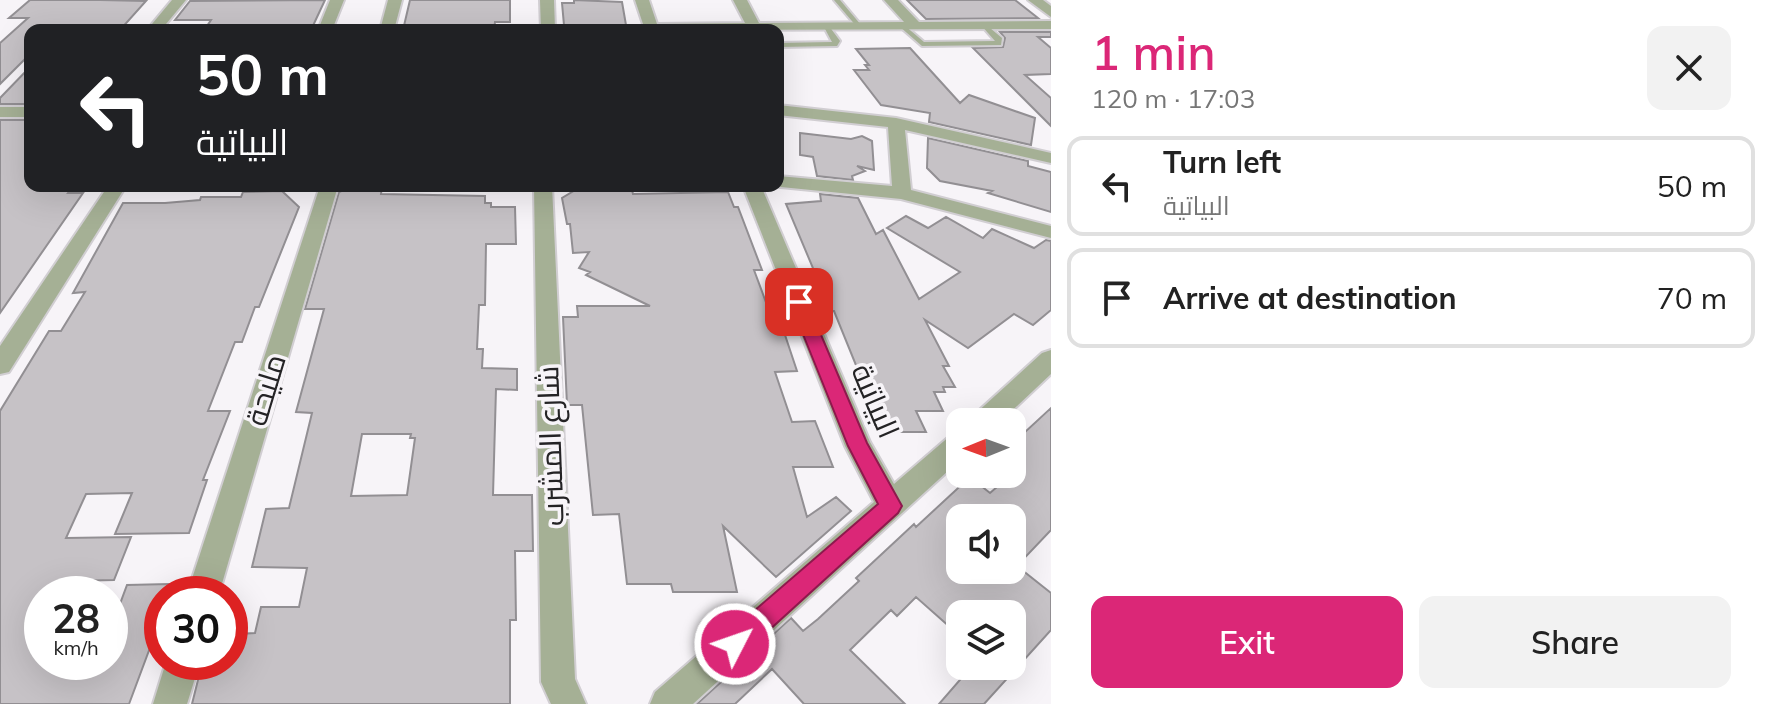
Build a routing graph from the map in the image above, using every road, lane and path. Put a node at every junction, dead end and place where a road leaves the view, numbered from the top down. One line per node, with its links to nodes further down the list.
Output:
1 (179, 0): 11 (street)
2 (337, 0): 12 (street)
3 (395, 0): 13 (street)
4 (547, 0): 14 (street)
5 (642, 0): 15 (street)
6 (740, 0): 16 (street)
7 (837, 0): 19 (lane)
8 (891, 0): 20 (street)
9 (1035, 0): 10 (street)
10 (1051, 13)
11 (159, 24)
12 (327, 24)
13 (389, 24)
14 (548, 24)
15 (649, 24)
16 (753, 24)
17 (984, 25): 18 (street); 20 (street); 20 (lane)
18 (1051, 25)
19 (859, 26): 20 (street); 21 (street)
20 (908, 26)
21 (827, 27): 22 (street); 23 (lane)
22 (784, 28)
23 (784, 45)
24 (784, 111): 27 (street)
25 (0, 112): 26 (street)
26 (24, 112)
27 (896, 123): 28 (street); 34 (street)
28 (1051, 158)
29 (784, 183): 34 (street)
30 (113, 192): 37 (street)
31 (327, 192): 41 (street, مليحة)
32 (543, 192): 44 (street, شارع المشرب)
33 (754, 192): 40 (street, البياتية)
34 (902, 193): 35 (street)
35 (1051, 232)
36 (1051, 359): 38 (street)
37 (0, 365)
38 (998, 408)
39 (946, 456): 40 (street)
40 (891, 506): 45 (street)
41 (209, 576)
42 (177, 680): 43 (street)
43 (170, 704)
44 (569, 704)
45 (667, 704)

